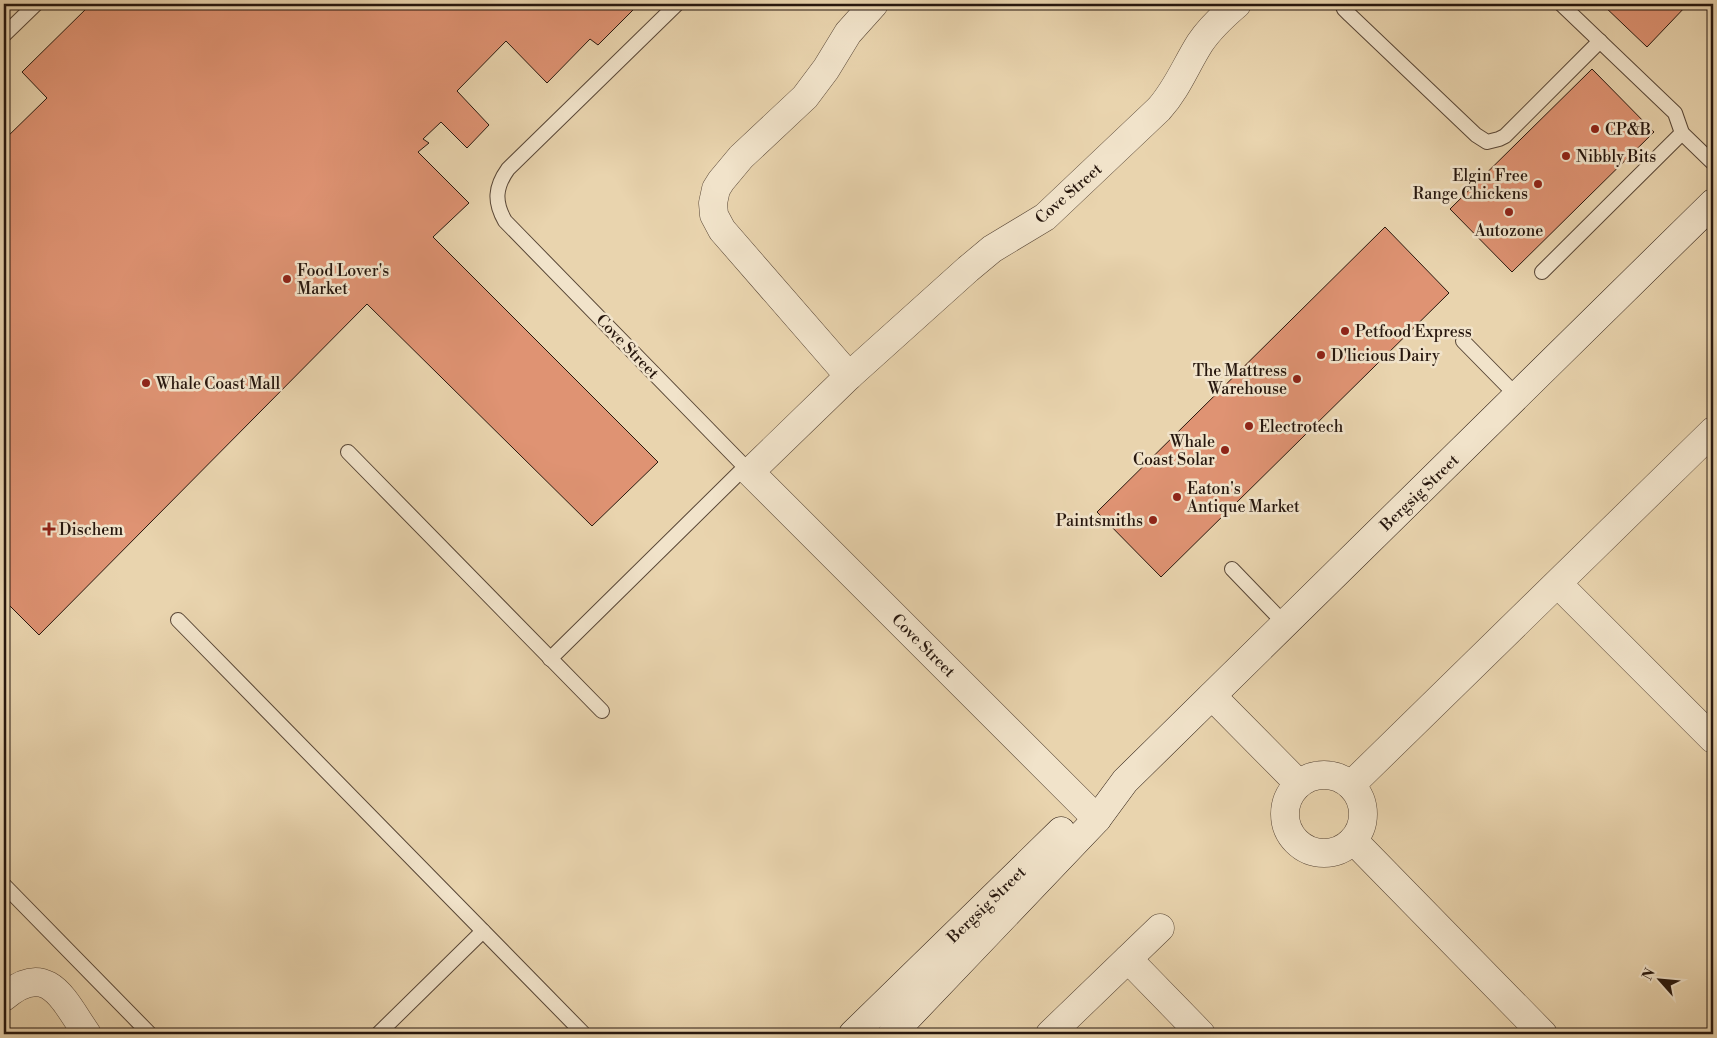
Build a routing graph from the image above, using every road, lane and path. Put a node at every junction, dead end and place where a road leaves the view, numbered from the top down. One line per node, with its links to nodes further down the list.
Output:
1 (36, 4): 7 (lane)
2 (677, 4): 18 (lane, Cove Street)
3 (874, 4): 14 (street)
4 (1237, 4): 14 (street, Cove Street)
5 (1342, 4): 8 (lane)
6 (1561, 4): 8 (lane)
7 (4, 35)
8 (1600, 41): 9 (lane)
9 (1682, 133): 10 (lane); 12 (lane)
10 (1713, 163)
11 (1713, 203): 15 (street, Bergsig Street)
12 (1542, 272)
13 (1463, 341): 15 (lane)
14 (849, 376): 18 (street, Cove Street)
15 (1517, 396): 22 (street, Bergsig Street)
16 (1713, 431): 20 (street)
17 (348, 452): 23 (lane)
18 (748, 469): 23 (lane); 29 (street, Cove Street)
19 (1232, 569): 22 (lane)
20 (1558, 584): 26 (street); 28 (street)
21 (178, 620): 33 (lane)
22 (1285, 624): 24 (street, Bergsig Street)
23 (550, 658): 25 (lane)
24 (1212, 696): 27 (street); 29 (street, Bergsig Street)
25 (602, 711)
26 (1713, 739)
27 (1299, 784): 28 (street); 30 (street)
28 (1351, 785): 30 (street)
29 (1091, 814): 40 (street, Bergsig Street); 41 (street, Bergsig Street)
30 (1353, 840): 44 (street)
31 (4, 885): 37 (lane)
32 (1160, 928): 34 (street)
33 (483, 931): 38 (lane); 39 (lane)
34 (1128, 959): 42 (street); 43 (street)
35 (4, 997): 36 (street)
36 (87, 1034)
37 (150, 1034)
38 (378, 1034)
39 (584, 1034)
40 (853, 1034)
41 (892, 1034)
42 (1050, 1034)
43 (1201, 1034)
44 (1543, 1034)

